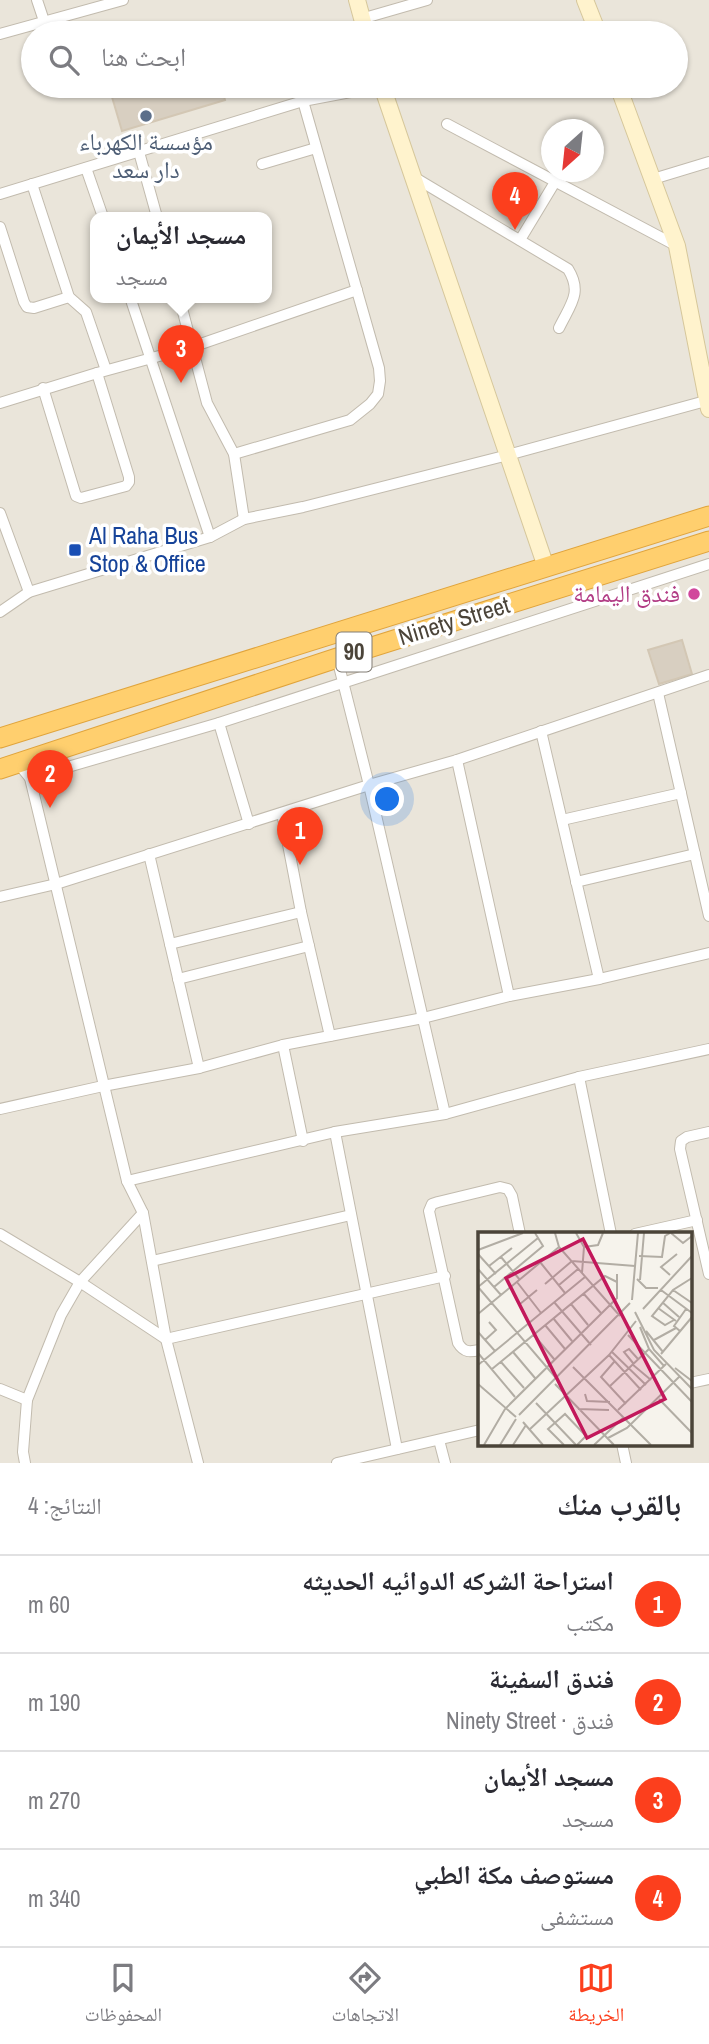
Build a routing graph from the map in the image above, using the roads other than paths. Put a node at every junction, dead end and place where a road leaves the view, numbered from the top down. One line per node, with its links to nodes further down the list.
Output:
1 (37, 0): 6 (street)
2 (123, 0): 6 (street)
3 (357, 0): 7 (street)
4 (427, 0): 8 (street)
5 (585, 0): 9 (street)
6 (44, 21)
7 (363, 21)
8 (376, 21)
9 (593, 21)
10 (21, 28): 11 (street)
11 (0, 34)
12 (319, 98): 15 (street)
13 (386, 98): 23 (street)
14 (623, 98): 24 (street)
15 (303, 101): 17 (street); 18 (street)
16 (447, 124): 22 (street)
17 (316, 148): 20 (street); 34 (street)
18 (139, 152): 21 (street); 30 (street)
19 (709, 162): 24 (street)
20 (262, 164)
21 (86, 168): 27 (street); 29 (street)
22 (541, 174)
23 (412, 176): 32 (street); 46 (street)
24 (653, 179): 33 (street)
25 (554, 182): 32 (street)
26 (557, 182): 33 (street)
27 (32, 184): 28 (street); 35 (street)
28 (0, 194)
29 (101, 212)
30 (156, 212)
31 (0, 227): 35 (street)
32 (520, 240): 38 (street)
33 (677, 246): 44 (street)
34 (357, 290): 39 (street); 45 (street)
35 (68, 297): 41 (street)
36 (132, 303): 40 (street)
37 (181, 303): 39 (street)
38 (559, 328)
39 (192, 347): 40 (street); 45 (street)
40 (150, 358): 41 (street); 50 (street)
41 (102, 372): 42 (street); 42 (street)
42 (43, 388): 43 (street)
43 (0, 403)
44 (708, 403): 46 (street)
45 (234, 454): 49 (street)
46 (508, 455): 49 (street); 53 (street)
47 (0, 513): 54 (street)
48 (704, 517): 51 (highway); 53 (highway, Ninety Street / 90)
49 (244, 519): 50 (street)
50 (210, 537): 54 (street)
51 (709, 540): 56 (highway, Ninety Street / 90)
52 (709, 564): 58 (street)
53 (546, 567): 62 (highway, Ninety Street / 90)
54 (29, 592): 55 (street)
55 (0, 611)
56 (337, 658): 58 (street); 64 (highway, Ninety Street / 90)
57 (709, 675): 59 (street)
58 (345, 683): 60 (street); 66 (street)
59 (658, 693): 61 (street); 67 (street)
60 (219, 723): 65 (street); 70 (street)
61 (541, 731): 63 (street); 69 (street)
62 (5, 735)
63 (457, 760): 66 (street); 83 (street)
64 (8, 765): 65 (street)
65 (30, 778): 74 (street)
66 (369, 785): 68 (street); 84 (street)
67 (681, 793): 69 (street); 72 (street)
68 (282, 813): 70 (street); 76 (street)
69 (562, 820): 73 (street)
70 (249, 824): 71 (street)
71 (149, 854): 74 (street); 78 (street)
72 (695, 854): 73 (street); 77 (street)
73 (576, 882): 82 (street)
74 (56, 884): 75 (street); 90 (street)
75 (0, 897)
76 (301, 912): 78 (street); 79 (street)
77 (709, 916)
78 (170, 944): 81 (street)
79 (309, 946): 81 (street); 85 (street)
80 (709, 953): 82 (street)
81 (178, 979): 88 (street)
82 (599, 979): 83 (street)
83 (509, 996): 84 (street)
84 (423, 1018): 85 (street); 92 (street)
85 (330, 1036): 86 (street)
86 (283, 1045): 88 (street); 95 (street)
87 (709, 1049): 89 (street)
88 (200, 1068): 90 (street)
89 (579, 1077): 92 (street); 101 (street)
90 (103, 1086): 91 (street); 96 (street)
91 (0, 1109)
92 (445, 1114): 93 (street)
93 (335, 1132): 95 (street); 98 (street)
94 (709, 1132): 99 (street)
95 (303, 1141): 96 (street)
96 (127, 1181): 97 (street)
97 (143, 1213): 104 (street); 107 (street)
98 (351, 1215): 104 (street); 108 (street)
99 (697, 1220): 102 (street); 105 (street)
100 (520, 1232): 106 (street)
101 (611, 1232)
102 (644, 1232)
103 (0, 1234): 107 (street)
104 (152, 1261): 109 (street)
105 (709, 1274)
106 (445, 1276): 108 (street); 110 (street)
107 (80, 1282): 109 (street); 112 (street)
108 (367, 1293): 109 (street); 115 (street)
109 (166, 1339): 117 (street)
110 (478, 1350)
111 (0, 1389): 112 (street)
112 (27, 1399): 116 (street)
113 (478, 1430): 114 (street)
114 (439, 1440): 115 (street); 119 (street)
115 (397, 1449): 118 (street)
116 (25, 1463)
117 (198, 1463)
118 (337, 1463)
119 (445, 1463)

